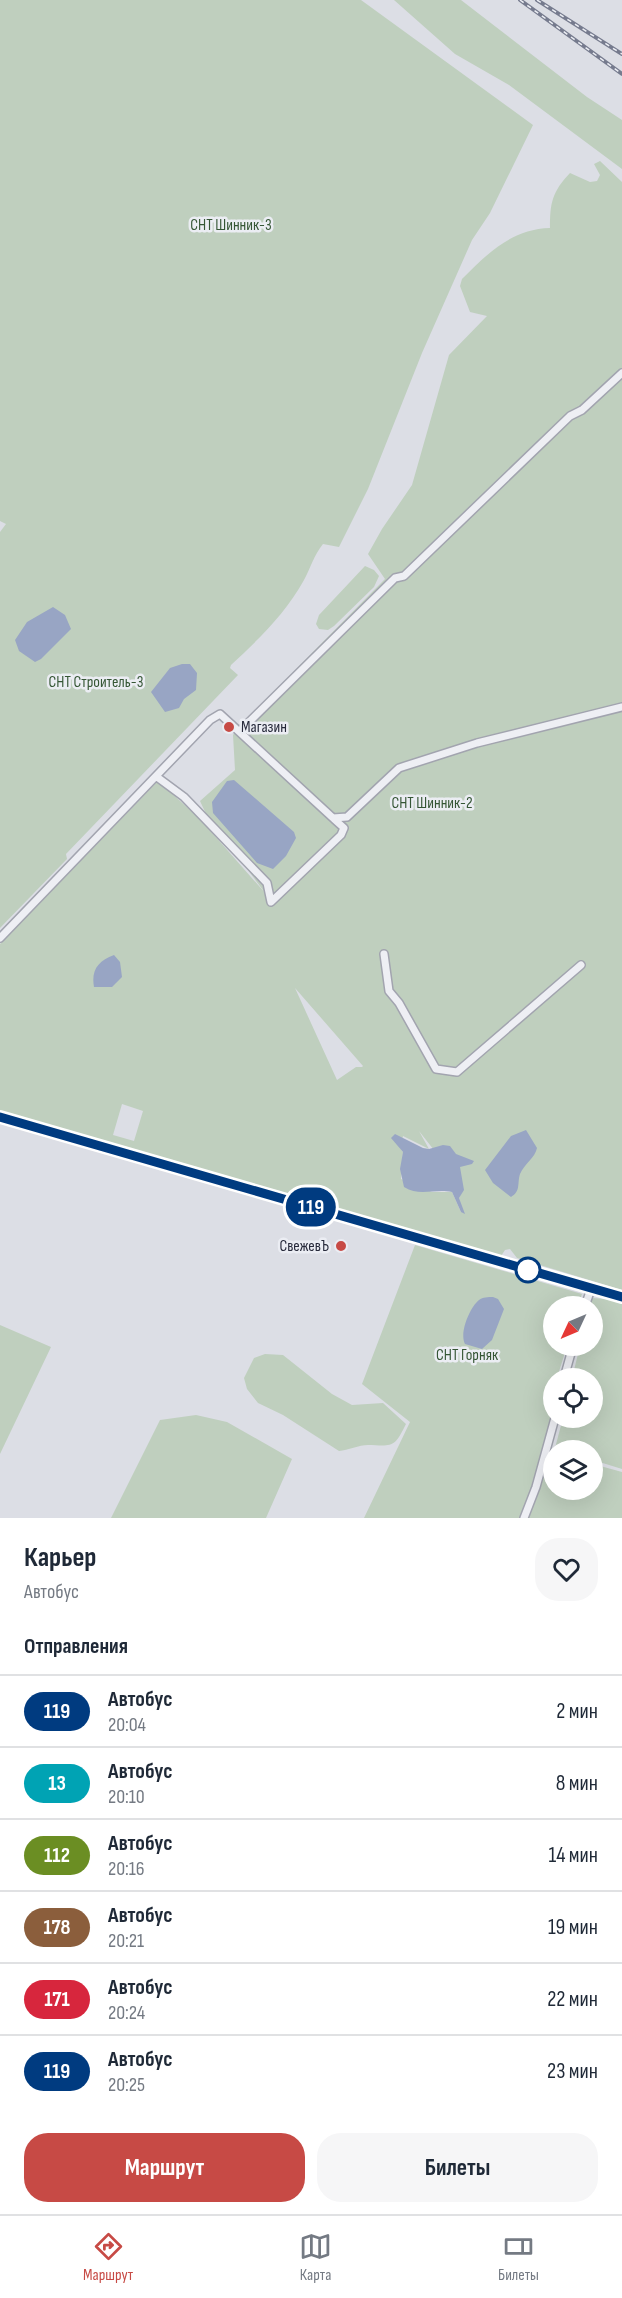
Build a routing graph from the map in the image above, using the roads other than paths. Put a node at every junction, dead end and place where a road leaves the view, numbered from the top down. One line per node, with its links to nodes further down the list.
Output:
1 (622, 373): 3 (street)
2 (622, 707): 5 (street)
3 (240, 731): 4 (street); 5 (street)
4 (157, 777): 5 (street); 6 (street)
5 (333, 818)
6 (0, 938)
7 (384, 954): 8 (street)
8 (581, 966)
9 (0, 1117): 10 (street)
10 (591, 1289): 11 (street); 12 (street)
11 (589, 1296)
12 (622, 1297)
13 (552, 1428): 14 (street)
14 (524, 1518)

